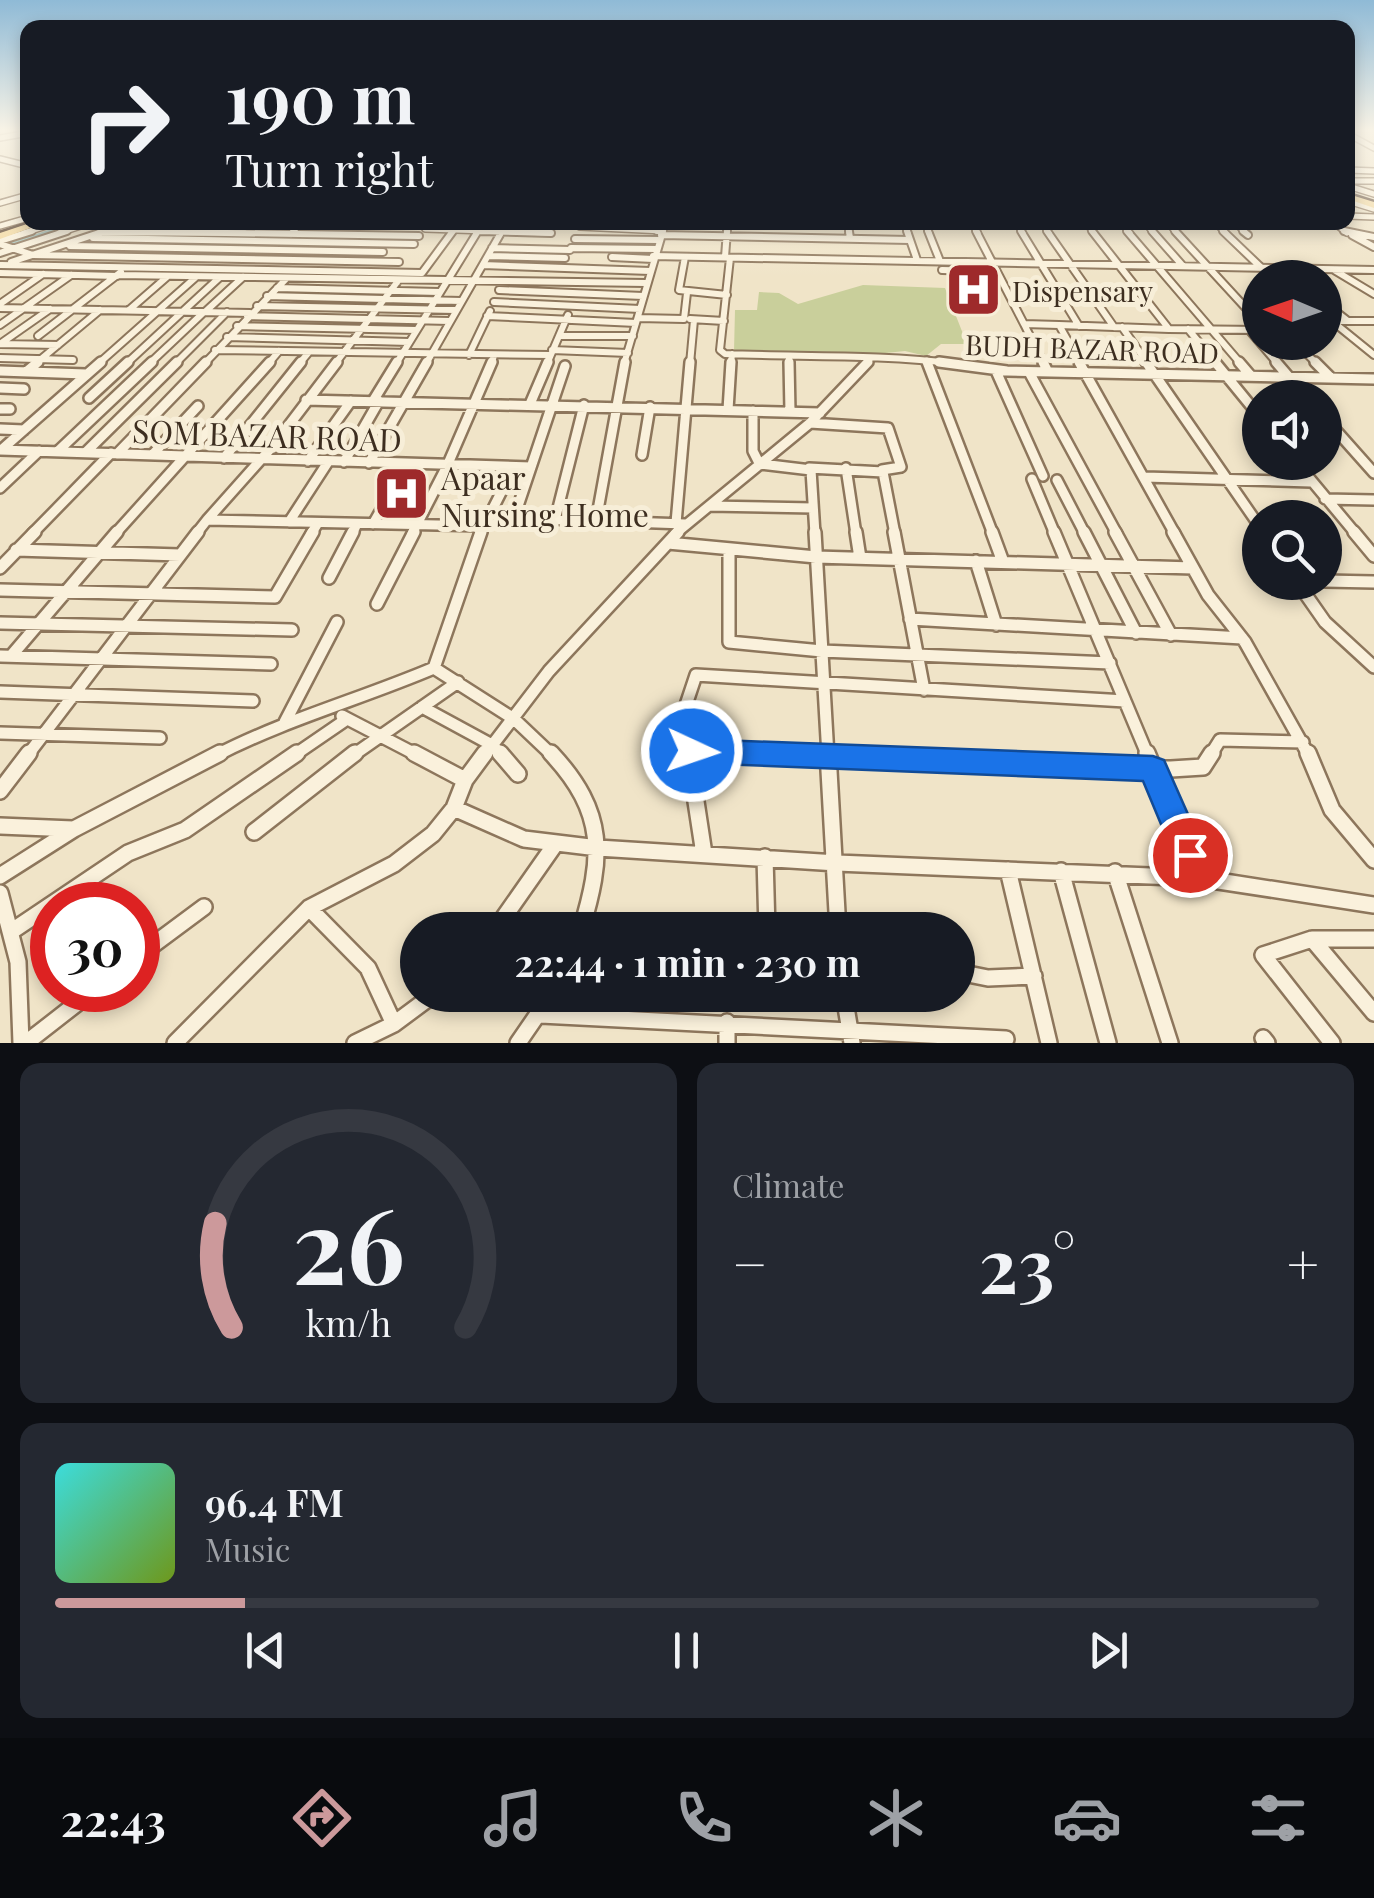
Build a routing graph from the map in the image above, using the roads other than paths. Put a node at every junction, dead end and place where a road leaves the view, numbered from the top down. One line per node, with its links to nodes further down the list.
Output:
1 (25, 230): 39 (street)
2 (68, 230): 61 (street)
3 (175, 230): 33 (street)
4 (235, 230): 34 (street)
5 (295, 230): 36 (street)
6 (332, 230): 46 (street)
7 (376, 230): 40 (street)
8 (425, 230): 54 (street)
9 (454, 230): 107 (street)
10 (478, 230): 112 (street)
11 (503, 230): 71 (street)
12 (533, 230): 35 (street)
13 (579, 230): 47 (street)
14 (608, 230): 51 (street)
15 (629, 230): 55 (street)
16 (727, 230): 42 (street)
17 (762, 230): 43 (street)
18 (819, 230): 48 (street)
19 (848, 230): 52 (street)
20 (907, 230): 56 (street)
21 (927, 230): 87 (street)
22 (976, 230): 82 (street)
23 (1021, 230): 83 (street)
24 (1047, 230): 84 (street)
25 (1091, 230): 85 (street)
26 (1127, 230): 88 (street)
27 (1151, 230): 89 (street)
28 (1174, 230): 90 (street)
29 (1222, 230): 79 (street)
30 (1243, 230): 37 (street)
31 (1345, 230): 38 (street)
32 (128, 231): 33 (street); 45 (street)
33 (173, 232): 34 (street); 50 (street)
34 (233, 232): 36 (street); 53 (street)
35 (551, 232): 57 (street)
36 (291, 234): 46 (street)
37 (1248, 235)
38 (1352, 235): 44 (street); 63 (street)
39 (0, 236): 61 (street)
40 (371, 236): 46 (street); 54 (street)
41 (697, 236): 42 (street); 58 (street); 72 (street)
42 (726, 236): 43 (street); 74 (street)
43 (762, 237): 48 (street); 75 (street)
44 (1374, 237)
45 (82, 238): 50 (street); 59 (street)
46 (325, 238): 53 (street); 54 (street); 65 (street)
47 (576, 238): 51 (street); 64 (street)
48 (820, 238): 49 (street)
49 (835, 238): 52 (street); 76 (street)
50 (164, 239): 53 (street); 60 (street)
51 (605, 239): 55 (street); 62 (street)
52 (850, 239): 56 (street)
53 (224, 240)
54 (416, 240): 81 (street)
55 (626, 240): 58 (street); 67 (street)
56 (910, 240): 78 (street)
57 (524, 242)
58 (659, 242): 67 (street); 67 (street); 72 (street); 99 (street)
59 (59, 246): 60 (street); 69 (street)
60 (154, 247): 65 (street); 70 (street)
61 (12, 248): 68 (street); 69 (street)
62 (602, 248): 64 (street); 67 (street)
63 (1374, 248)
64 (571, 249): 71 (street); 73 (street)
65 (314, 250): 66 (street); 77 (street)
66 (383, 252)
67 (617, 252): 96 (street)
68 (0, 253)
69 (33, 254): 70 (street); 86 (street)
70 (141, 257): 77 (street); 91 (street)
71 (488, 257): 73 (street); 93 (street); 113 (street)
72 (689, 257): 74 (street); 122 (street)
73 (565, 258): 93 (street)
74 (728, 258): 75 (street); 124 (street)
75 (766, 258): 76 (street)
76 (839, 259): 78 (street)
77 (305, 260): 81 (street); 95 (street)
78 (917, 260): 87 (street)
79 (1253, 260)
80 (952, 261): 82 (street); 87 (street); 97 (street)
81 (400, 262): 107 (street)
82 (992, 262): 83 (street); 160 (street)
83 (1040, 262): 84 (street); 164 (street)
84 (1069, 263): 85 (street); 166 (street)
85 (1118, 264): 88 (street); 168 (street)
86 (1, 265): 91 (street)
87 (941, 265): 97 (street)
88 (1155, 265): 89 (street); 171 (street)
89 (1182, 266): 90 (street)
90 (1210, 266): 92 (street); 132 (street)
91 (128, 267): 95 (street); 104 (street)
92 (1242, 267)
93 (558, 268): 96 (street); 114 (street)
94 (1342, 269): 98 (street)
95 (294, 270): 107 (street); 110 (street)
96 (607, 270): 99 (street); 116 (street)
97 (956, 270): 111 (street)
98 (1374, 270)
99 (650, 271): 117 (street)
100 (0, 273): 101 (street)
101 (43, 274): 103 (street); 133 (street)
102 (1342, 274): 125 (street)
103 (72, 275): 104 (street); 135 (street)
104 (118, 275): 105 (street); 137 (street)
105 (168, 276): 106 (street); 142 (street)
106 (197, 276): 108 (street); 143 (street)
107 (395, 276): 110 (street); 112 (street); 120 (street)
108 (220, 277): 109 (street); 145 (street)
109 (243, 277): 110 (street); 146 (street)
110 (286, 278): 119 (street)
111 (985, 280)
112 (445, 282): 113 (street); 121 (street)
113 (474, 282): 118 (street); 130 (street)
114 (551, 282): 115 (street); 118 (street)
115 (582, 282): 116 (street); 123 (street)
116 (603, 282): 117 (street)
117 (646, 283): 127 (street)
118 (501, 286): 123 (street); 131 (street)
119 (276, 288): 120 (street); 126 (street)
120 (391, 290): 121 (street); 128 (street)
121 (440, 292): 129 (street)
122 (687, 293): 124 (street); 152 (street)
123 (577, 294): 127 (street); 134 (street)
124 (726, 294): 155 (street)
125 (1374, 294)
126 (267, 296): 128 (street); 144 (street)
127 (643, 296): 149 (street)
128 (383, 300): 129 (street); 138 (street)
129 (434, 301): 130 (street); 140 (street)
130 (461, 302): 141 (street)
131 (494, 302): 134 (street); 148 (street)
132 (1242, 305)
133 (0, 306): 135 (street)
134 (571, 307): 149 (street); 154 (street)
135 (24, 308): 136 (street); 161 (street)
136 (50, 308): 137 (street); 180 (street)
137 (74, 309): 139 (street); 174 (street)
138 (376, 309): 140 (street); 144 (street); 151 (street)
139 (101, 310): 142 (street); 181 (street)
140 (428, 310): 141 (street); 153 (street)
141 (455, 310): 156 (street)
142 (128, 311): 143 (street)
143 (158, 311): 145 (street); 209 (street)
144 (251, 311): 147 (street); 151 (street); 163 (street)
145 (183, 312): 146 (street); 221 (street)
146 (205, 312): 147 (street); 243 (street)
147 (226, 312): 244 (street)
148 (487, 316): 154 (street); 191 (street)
149 (638, 316): 152 (street); 154 (street); 176 (street)
150 (1342, 317): 159 (street)
151 (368, 319): 153 (street); 167 (street)
152 (689, 319): 155 (street); 233 (street)
153 (422, 320): 156 (street); 170 (street)
154 (566, 320): 175 (street)
155 (724, 320): 190 (street)
156 (449, 321): 189 (street)
157 (1374, 321): 159 (street)
158 (1342, 322): 159 (street)
159 (1348, 322)
160 (1024, 324): 162 (street); 207 (street)
161 (0, 325)
162 (1059, 325): 164 (street); 208 (street)
163 (237, 326): 167 (street); 177 (street)
164 (1079, 326): 166 (street)
165 (1242, 326): 171 (street)
166 (1118, 327): 168 (street); 210 (street)
167 (360, 329): 170 (street); 178 (street)
168 (1168, 329): 169 (street)
169 (1188, 329): 171 (street); 211 (street)
170 (416, 330): 179 (street)
171 (1212, 330): 212 (street)
172 (1342, 330): 173 (street)
173 (1345, 332): 192 (street)
174 (38, 336)
175 (559, 336): 176 (street); 187 (street)
176 (633, 336): 188 (street)
177 (227, 337): 178 (street); 182 (street)
178 (351, 340): 179 (street); 185 (street)
179 (409, 342): 186 (street)
180 (0, 344): 181 (street)
181 (59, 345): 196 (street)
182 (214, 350): 183 (street); 245 (street)
183 (279, 351): 184 (street); 248 (street)
184 (309, 352): 185 (street); 249 (street)
185 (342, 352): 186 (street); 222 (street)
186 (402, 353): 189 (street); 224 (street)
187 (550, 353): 188 (street); 193 (street); 227 (street)
188 (628, 353): 231 (street)
189 (432, 354): 191 (street); 225 (street)
190 (732, 354): 195 (street, BUDH BAZAR ROAD); 234 (street)
191 (470, 355): 193 (street)
192 (1374, 355)
193 (494, 356): 226 (street)
194 (0, 358): 196 (street)
195 (788, 358): 197 (street, BUDH BAZAR ROAD); 236 (street)
196 (42, 359): 198 (street); 205 (street)
197 (870, 359): 199 (street, BUDH BAZAR ROAD); 237 (street)
198 (73, 360)
199 (927, 360): 204 (street, BUDH BAZAR ROAD); 296 (street)
200 (1279, 360): 213 (street)
201 (1313, 360): 214 (street)
202 (565, 366): 228 (street)
203 (0, 371): 205 (street)
204 (996, 371): 206 (street, BUDH BAZAR ROAD); 297 (street)
205 (26, 372): 209 (street)
206 (1029, 372): 207 (street, BUDH BAZAR ROAD); 299 (street)
207 (1048, 372): 208 (street, BUDH BAZAR ROAD)
208 (1086, 373): 210 (street, BUDH BAZAR ROAD); 266 (street)
209 (86, 374): 239 (street)
210 (1157, 374): 211 (street, BUDH BAZAR ROAD); 268 (street)
211 (1226, 376): 212 (street, BUDH BAZAR ROAD); 220 (street)
212 (1251, 376): 213 (street, BUDH BAZAR ROAD)
213 (1289, 377): 214 (street, BUDH BAZAR ROAD); 216 (street)
214 (1331, 378): 215 (street, BUDH BAZAR ROAD)
215 (1369, 379): 219 (street)
216 (1292, 380)
217 (0, 388): 218 (street)
218 (24, 389)
219 (1374, 390)
220 (1242, 395)
221 (88, 398)
222 (306, 400): 223 (street); 250 (street)
223 (350, 401): 224 (street); 251 (street)
224 (376, 401): 225 (street); 253 (street)
225 (405, 402): 226 (street); 254 (street)
226 (474, 403): 227 (street); 257 (street)
227 (530, 404): 228 (street)
228 (552, 404): 229 (street); 259 (street)
229 (584, 405): 231 (street); 277 (street)
230 (198, 406): 246 (street)
231 (615, 406): 232 (street); 278 (street)
232 (650, 407): 233 (street); 247 (street)
233 (686, 408): 234 (street); 284 (street)
234 (728, 410): 235 (street)
235 (753, 411): 236 (street); 256 (street)
236 (790, 412): 237 (street)
237 (815, 418): 256 (street); 262 (street)
238 (0, 429): 239 (street)
239 (24, 430): 241 (street)
240 (1342, 437): 264 (street)
241 (0, 450): 242 (street, SOM BAZAR ROAD)
242 (39, 451): 243 (street, SOM BAZAR ROAD); 265 (street)
243 (58, 452): 244 (street, SOM BAZAR ROAD)
244 (86, 452): 245 (street, SOM BAZAR ROAD)
245 (114, 454): 246 (street, SOM BAZAR ROAD); 287 (street)
246 (152, 455): 248 (street, SOM BAZAR ROAD)
247 (642, 455)
248 (182, 456): 249 (street, SOM BAZAR ROAD); 289 (street)
249 (224, 458): 250 (street, SOM BAZAR ROAD)
250 (257, 459): 251 (street, SOM BAZAR ROAD); 276 (street)
251 (308, 461): 252 (street, SOM BAZAR ROAD)
252 (328, 462): 253 (street, SOM BAZAR ROAD); 279 (street)
253 (344, 462): 254 (street, SOM BAZAR ROAD)
254 (370, 463): 255 (street, SOM BAZAR ROAD)
255 (406, 464): 257 (street, SOM BAZAR ROAD); 282 (street)
256 (761, 465): 260 (street); 274 (street)
257 (447, 466): 258 (street, SOM BAZAR ROAD); 283 (street)
258 (514, 467): 259 (street, SOM BAZAR ROAD); 285 (street)
259 (531, 467): 277 (street)
260 (809, 468): 261 (street); 275 (street)
261 (846, 468): 262 (street); 293 (street)
262 (882, 470): 294 (street)
263 (0, 473): 265 (street)
264 (1374, 473)
265 (15, 474): 270 (street)
266 (1145, 477): 268 (street); 301 (street)
267 (1056, 480): 298 (street)
268 (1230, 480): 269 (street); 272 (street)
269 (1311, 482): 271 (street)
270 (0, 488)
271 (1325, 499): 273 (street); 291 (street)
272 (1243, 500)
273 (1374, 500)
274 (708, 506): 275 (street); 284 (street)
275 (813, 508): 292 (street)
276 (207, 520): 279 (street); 290 (street)
277 (555, 520): 278 (street)
278 (596, 521): 284 (street)
279 (289, 522): 280 (street)
280 (318, 523): 281 (street); 307 (street)
281 (357, 524): 282 (street); 302 (street)
282 (373, 524): 283 (street)
283 (417, 524): 285 (street); 309 (street)
284 (681, 524): 286 (street)
285 (483, 526): 328 (street)
286 (668, 543): 288 (street); 338 (street)
287 (16, 550): 289 (street); 300 (street)
288 (729, 550): 292 (street); 321 (street)
289 (99, 553): 290 (street); 306 (street)
290 (180, 555): 307 (street)
291 (1374, 556)
292 (816, 557): 293 (street); 321 (street)
293 (860, 558): 294 (street)
294 (899, 559): 295 (street); 310 (street)
295 (976, 562): 296 (street); 315 (street)
296 (1003, 562): 297 (street)
297 (1067, 563): 298 (street); 317 (street)
298 (1100, 564): 299 (street); 318 (street)
299 (1130, 565): 301 (street); 319 (street)
300 (0, 568)
301 (1193, 568): 320 (street)
302 (329, 578)
303 (1342, 581): 304 (street)
304 (1374, 582)
305 (0, 590): 306 (street)
306 (66, 593): 307 (street); 313 (street)
307 (148, 596): 314 (street)
308 (1310, 600): 327 (street)
309 (376, 604)
310 (910, 619): 315 (street); 322 (street)
311 (337, 622): 340 (street)
312 (0, 623): 313 (street)
313 (38, 624): 314 (street); 323 (street)
314 (126, 625): 316 (street); 324 (street)
315 (996, 625): 317 (street)
316 (292, 630)
317 (1097, 631): 318 (street); 325 (street)
318 (1136, 633): 319 (street)
319 (1171, 635): 320 (street)
320 (1242, 638): 345 (street)
321 (822, 651): 322 (street); 330 (street)
322 (919, 655): 325 (street); 331 (street)
323 (6, 656): 324 (street)
324 (100, 660): 326 (street); 333 (street)
325 (1110, 663): 335 (street)
326 (271, 664)
327 (1374, 667)
328 (434, 668): 329 (street); 337 (street)
329 (458, 682): 336 (street); 338 (street)
330 (822, 684): 331 (street); 347 (street); 348 (street)
331 (924, 690): 335 (street)
332 (0, 692): 333 (street)
333 (74, 694): 334 (street); 342 (street)
334 (253, 700)
335 (1125, 701): 349 (street)
336 (422, 707): 343 (street); 346 (street)
337 (328, 709): 339 (street); 340 (street)
338 (514, 717): 346 (street); 359 (street)
339 (346, 719): 343 (street); 377 (street)
340 (285, 723): 356 (street)
341 (0, 733): 342 (street)
342 (43, 734): 344 (street); 351 (street)
343 (379, 735): 352 (street); 357 (street)
344 (160, 738)
345 (1304, 742): 349 (street); 362 (street)
346 (492, 746): 350 (street); 352 (street)
347 (692, 751): 348 (street); 360 (street)
348 (828, 758): 349 (street); 363 (street)
349 (1153, 769): 368 (street)
350 (518, 774)
351 (5, 777): 353 (street)
352 (466, 780): 354 (street)
353 (0, 791)
354 (456, 808): 358 (street); 372 (street)
355 (0, 826): 356 (street)
356 (74, 829): 367 (street)
357 (254, 832)
358 (556, 842): 359 (street); 373 (street)
359 (598, 848): 360 (street); 374 (street)
360 (704, 854): 361 (street)
361 (765, 857): 363 (street); 375 (street)
362 (1374, 860)
363 (836, 863): 364 (street); 376 (street)
364 (1008, 870): 365 (street); 382 (street)
365 (1060, 871): 366 (street); 398 (street)
366 (1115, 872): 368 (street); 399 (street)
367 (0, 876)
368 (1199, 878): 370 (street)
369 (0, 893): 377 (street)
370 (1374, 905)
371 (204, 907): 380 (street)
372 (310, 908): 389 (street); 393 (street)
373 (507, 912)
374 (586, 912)
375 (766, 912)
376 (837, 912)
377 (12, 931): 392 (street)
378 (1312, 939): 379 (street); 386 (street); 400 (street)
379 (1374, 939)
380 (160, 940)
381 (975, 975): 382 (street)
382 (1034, 976): 397 (street)
383 (65, 1012): 392 (street)
384 (410, 1012): 389 (street)
385 (847, 1012): 390 (street)
386 (1374, 1013)
387 (541, 1014): 388 (street); 395 (street)
388 (727, 1022): 390 (street); 396 (street)
389 (394, 1024): 394 (street)
390 (851, 1038): 391 (street)
391 (1006, 1039)
392 (24, 1043)
393 (175, 1043)
394 (355, 1043)
395 (518, 1043)
396 (727, 1043)
397 (1049, 1043)
398 (1108, 1043)
399 (1170, 1043)
400 (1332, 1043)

